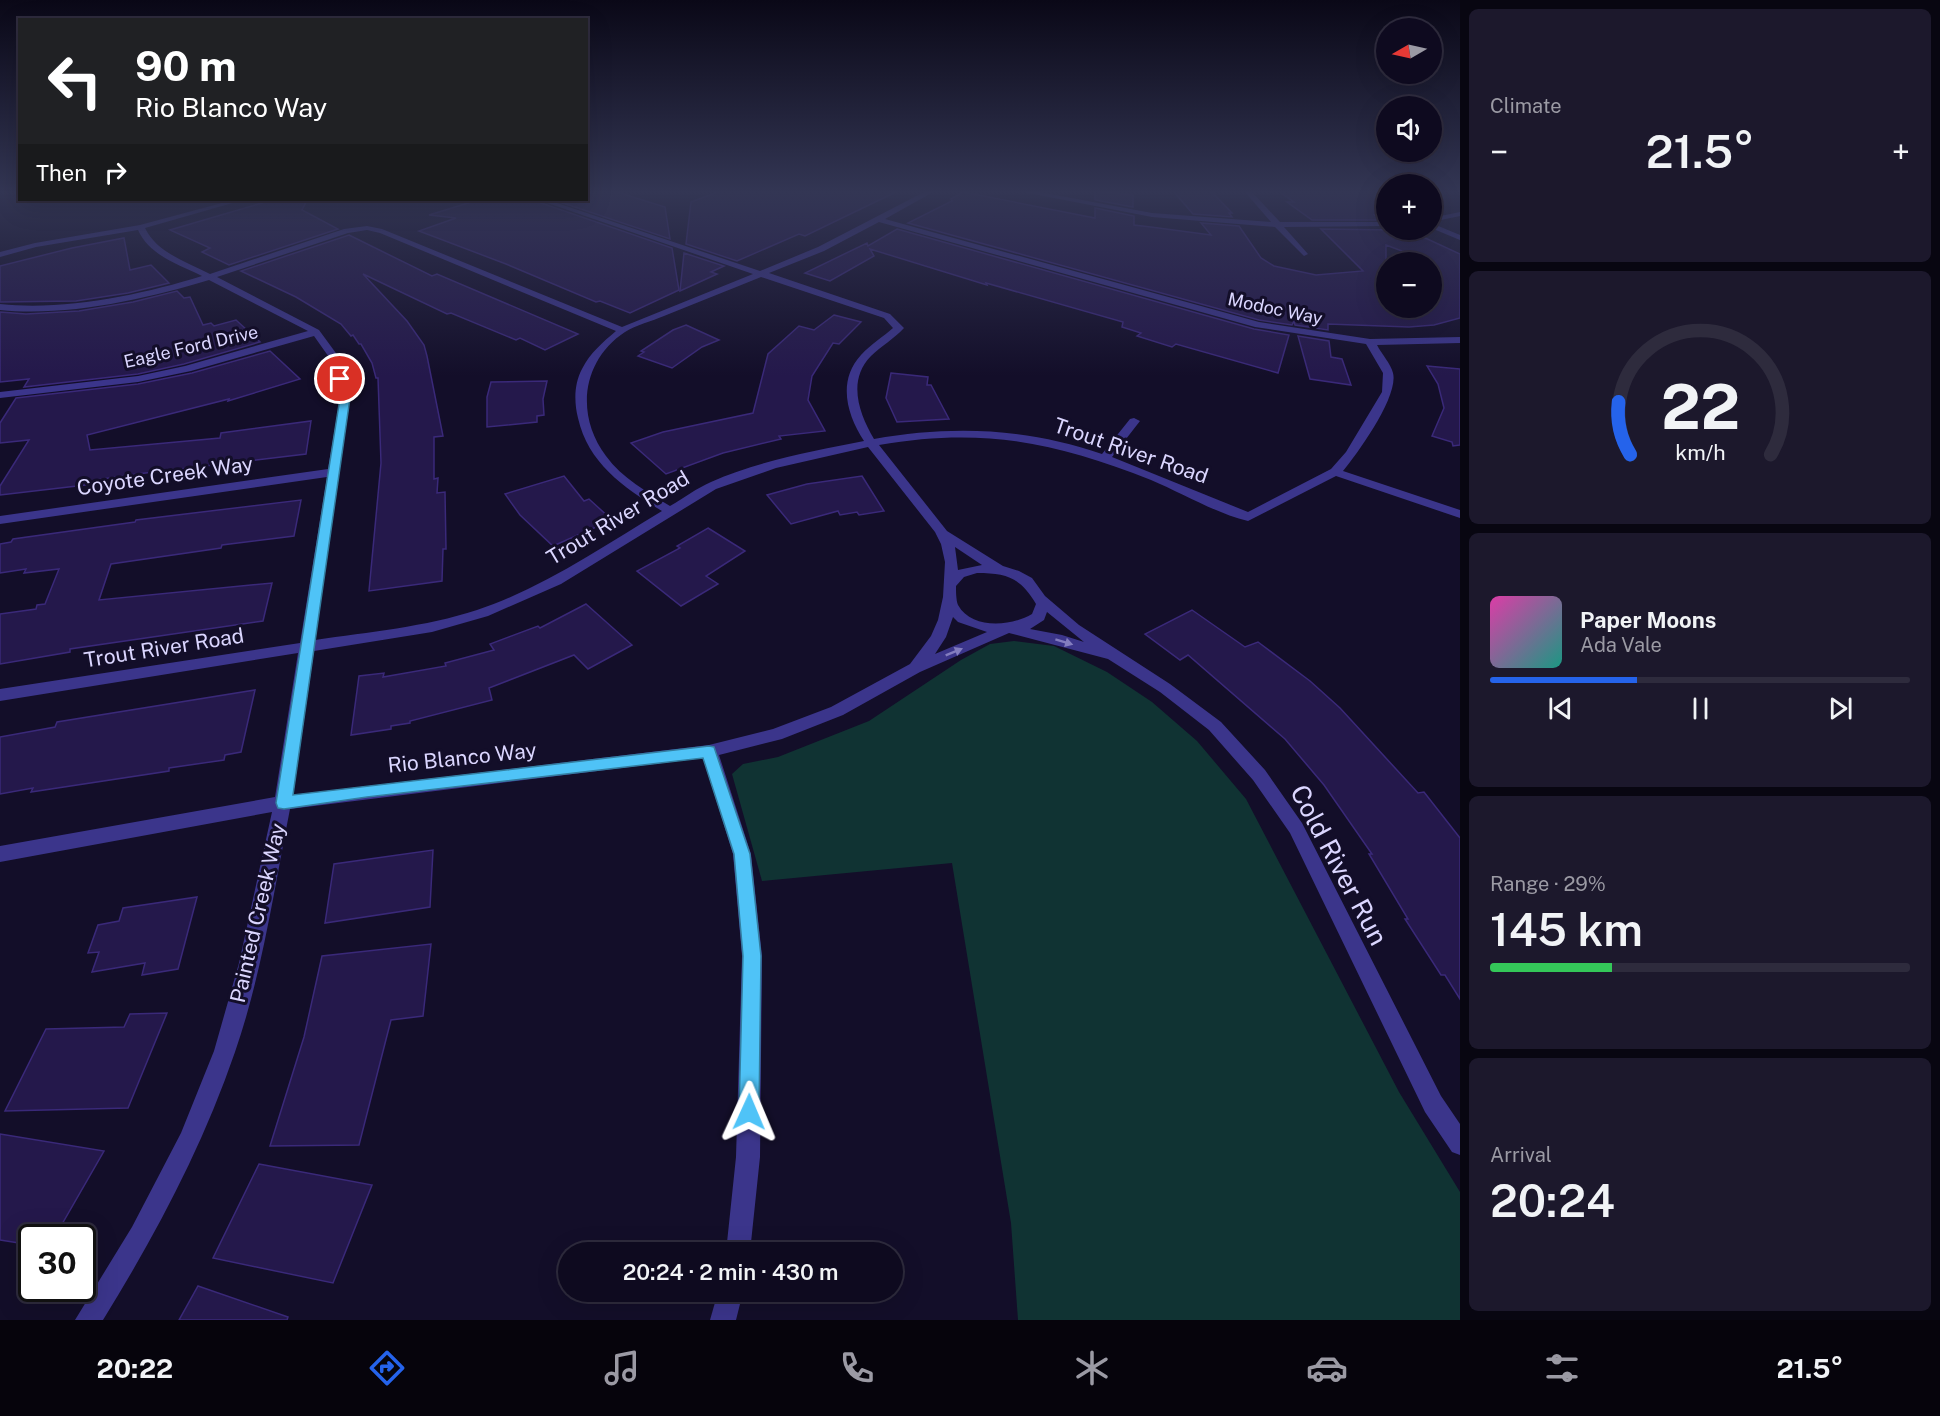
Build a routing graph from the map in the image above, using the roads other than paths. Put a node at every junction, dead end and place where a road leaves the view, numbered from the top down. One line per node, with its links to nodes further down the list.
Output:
1 (161, 253): 8 (street, Painted Creek Way)
2 (281, 253): 8 (street)
3 (432, 253): 10 (street)
4 (701, 253): 7 (street)
5 (812, 253): 7 (street)
6 (997, 253): 13 (street, Modoc Way)
7 (762, 273): 10 (street); 16 (street)
8 (207, 277): 9 (street); 11 (street, Painted Creek Way)
9 (0, 307)
10 (622, 330): 20 (street)
11 (316, 332): 14 (street, Eagle Ford Drive); 18 (street, Painted Creek Way)
12 (1460, 340): 13 (street, Modoc Way)
13 (1370, 342): 19 (street)
14 (0, 395)
15 (1134, 421): 17 (street)
16 (870, 443): 17 (street, Trout River Road); 20 (street, Trout River Road); 23 (street)
17 (1104, 460): 19 (street, Trout River Road)
18 (335, 472): 22 (street, Coyote Creek Way); 29 (street, Painted Creek Way)
19 (1335, 472): 21 (street)
20 (670, 511): 29 (street, Trout River Road)
21 (1460, 514)
22 (0, 520)
23 (941, 531): 24 (street); 25 (street)
24 (1000, 570): 25 (street); 27 (street)
25 (950, 583): 26 (street)
26 (948, 600): 28 (street); 31 (street, Rio Blanco Way)
27 (1041, 600): 28 (street); 30 (street, Cold River Run)
28 (1007, 630): 30 (street, Cold River Run, one-way to 30); 31 (street, Rio Blanco Way, one-way to 28)
29 (309, 646): 32 (street, Trout River Road); 34 (street, Painted Creek Way)
30 (1117, 658): 36 (street, Cold River Run)
31 (915, 668): 33 (street, Rio Blanco Way)
32 (0, 695)
33 (709, 751): 34 (street, Rio Blanco Way); 37 (street)
34 (284, 803): 35 (street, Rio Blanco Way); 39 (street, Painted Creek Way)
35 (0, 854)
36 (1460, 1144)
37 (739, 1242)
38 (728, 1302): 40 (street)
39 (88, 1320)
40 (723, 1320)

